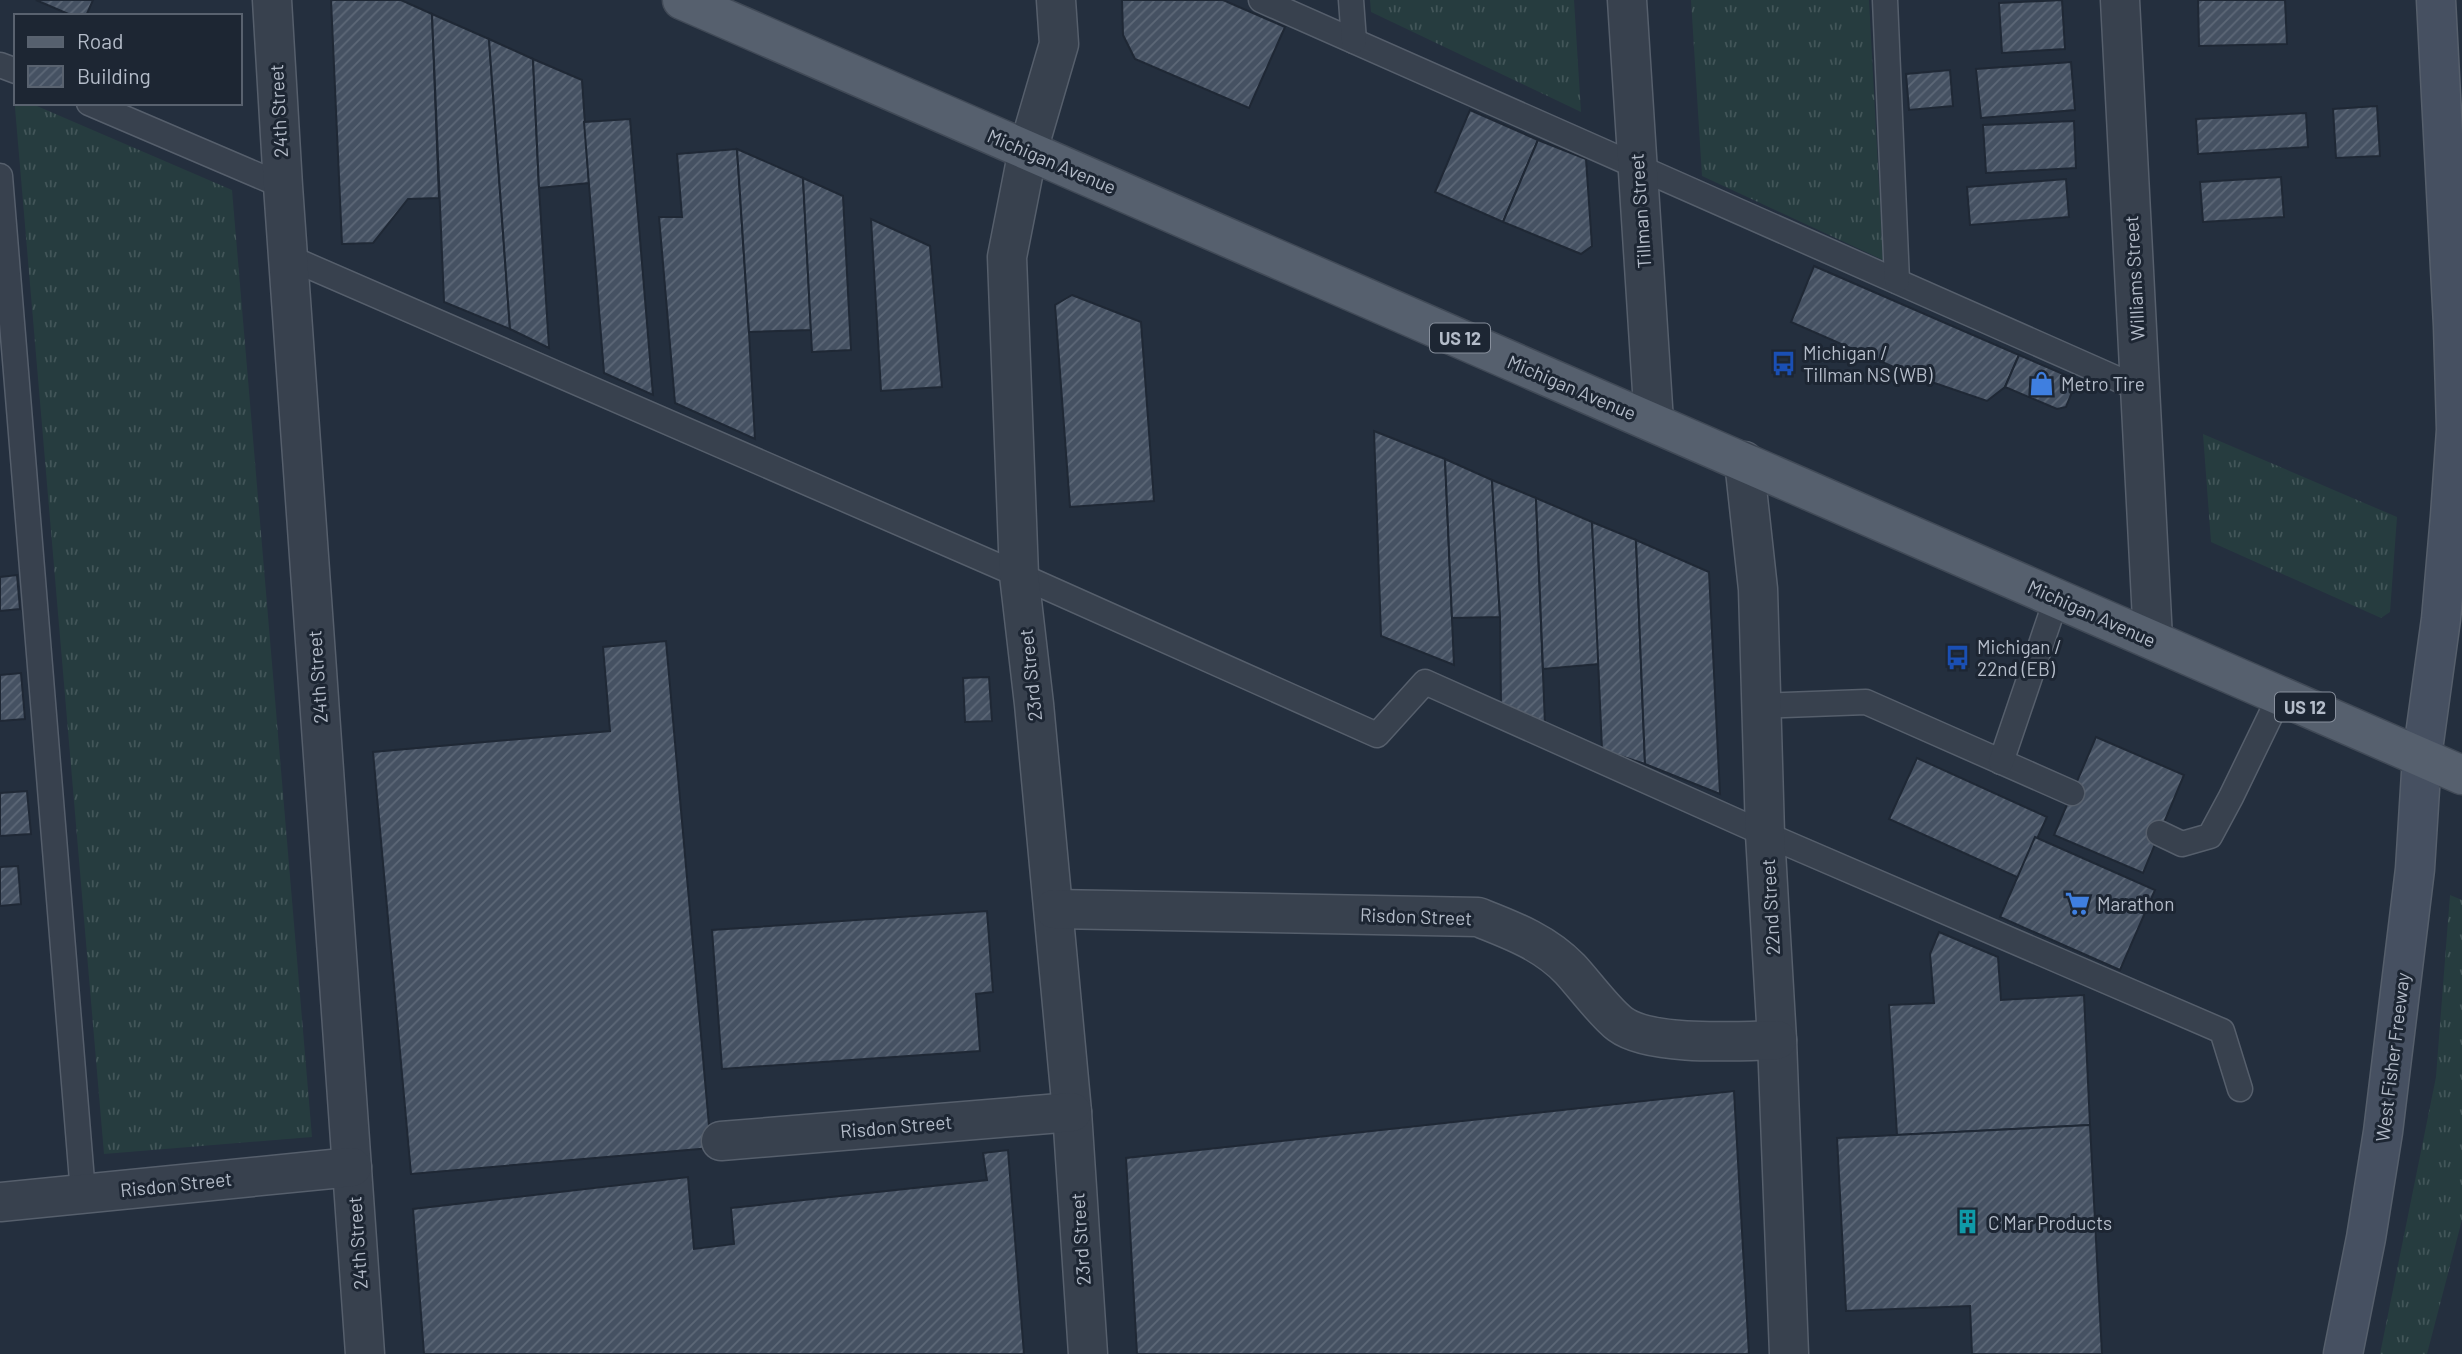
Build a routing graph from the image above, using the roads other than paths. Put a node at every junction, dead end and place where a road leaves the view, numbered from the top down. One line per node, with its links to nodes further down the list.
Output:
1 (272, 0): 15 (street, 24th Street)
2 (682, 0): 12 (main road, Michigan Avenue / US 12)
3 (1056, 0): 12 (street, 23rd Street)
4 (1261, 0): 10 (lane)
5 (1352, 0): 10 (lane)
6 (1628, 0): 13 (street, Tillman Street)
7 (1885, 0): 17 (lane)
8 (2120, 0): 18 (street, Williams Street)
9 (2436, 0): 26 (street, West Fisher Freeway)
10 (1354, 41): 13 (lane)
11 (94, 105): 15 (lane)
12 (1028, 150): 19 (main road, Michigan Avenue / US 12); 21 (street, 23rd Street)
13 (1638, 167): 17 (lane); 19 (street, Tillman Street)
14 (0, 176): 38 (lane)
15 (283, 187): 16 (street, 24th Street)
16 (288, 257): 21 (lane); 37 (street, 24th Street)
17 (1897, 281): 18 (lane)
18 (2140, 388): 23 (street, Williams Street)
19 (1654, 422): 20 (main road, Michigan Avenue / US 12)
20 (1744, 461): 22 (main road, Michigan Avenue / US 12); 25 (street, 22nd Street)
21 (1019, 575): 31 (lane); 32 (street, 23rd Street)
22 (2057, 597): 23 (main road, Michigan Avenue / US 12); 27 (lane)
23 (2153, 639): 24 (main road, Michigan Avenue / US 12)
24 (2280, 696): 26 (main road, Michigan Avenue / US 12); 30 (lane)
25 (1760, 705): 27 (lane); 31 (street, 22nd Street)
26 (2422, 758): 28 (main road, Michigan Avenue / US 12); 43 (street, West Fisher Freeway)
27 (2001, 762): 29 (lane)
28 (2462, 775)
29 (2072, 793)
30 (2159, 832)
31 (1765, 834): 33 (street, 22nd Street); 34 (lane)
32 (1054, 909): 33 (street, Risdon Street); 35 (street, 23rd Street)
33 (1777, 1040): 42 (street, 22nd Street)
34 (2240, 1089)
35 (1072, 1112): 36 (street, Risdon Street); 41 (street, 23rd Street)
36 (720, 1141)
37 (352, 1167): 38 (street, Risdon Street); 40 (street, 24th Street)
38 (83, 1193): 39 (street, Risdon Street)
39 (0, 1202)
40 (365, 1354)
41 (1088, 1354)
42 (1789, 1354)
43 (2343, 1354)

